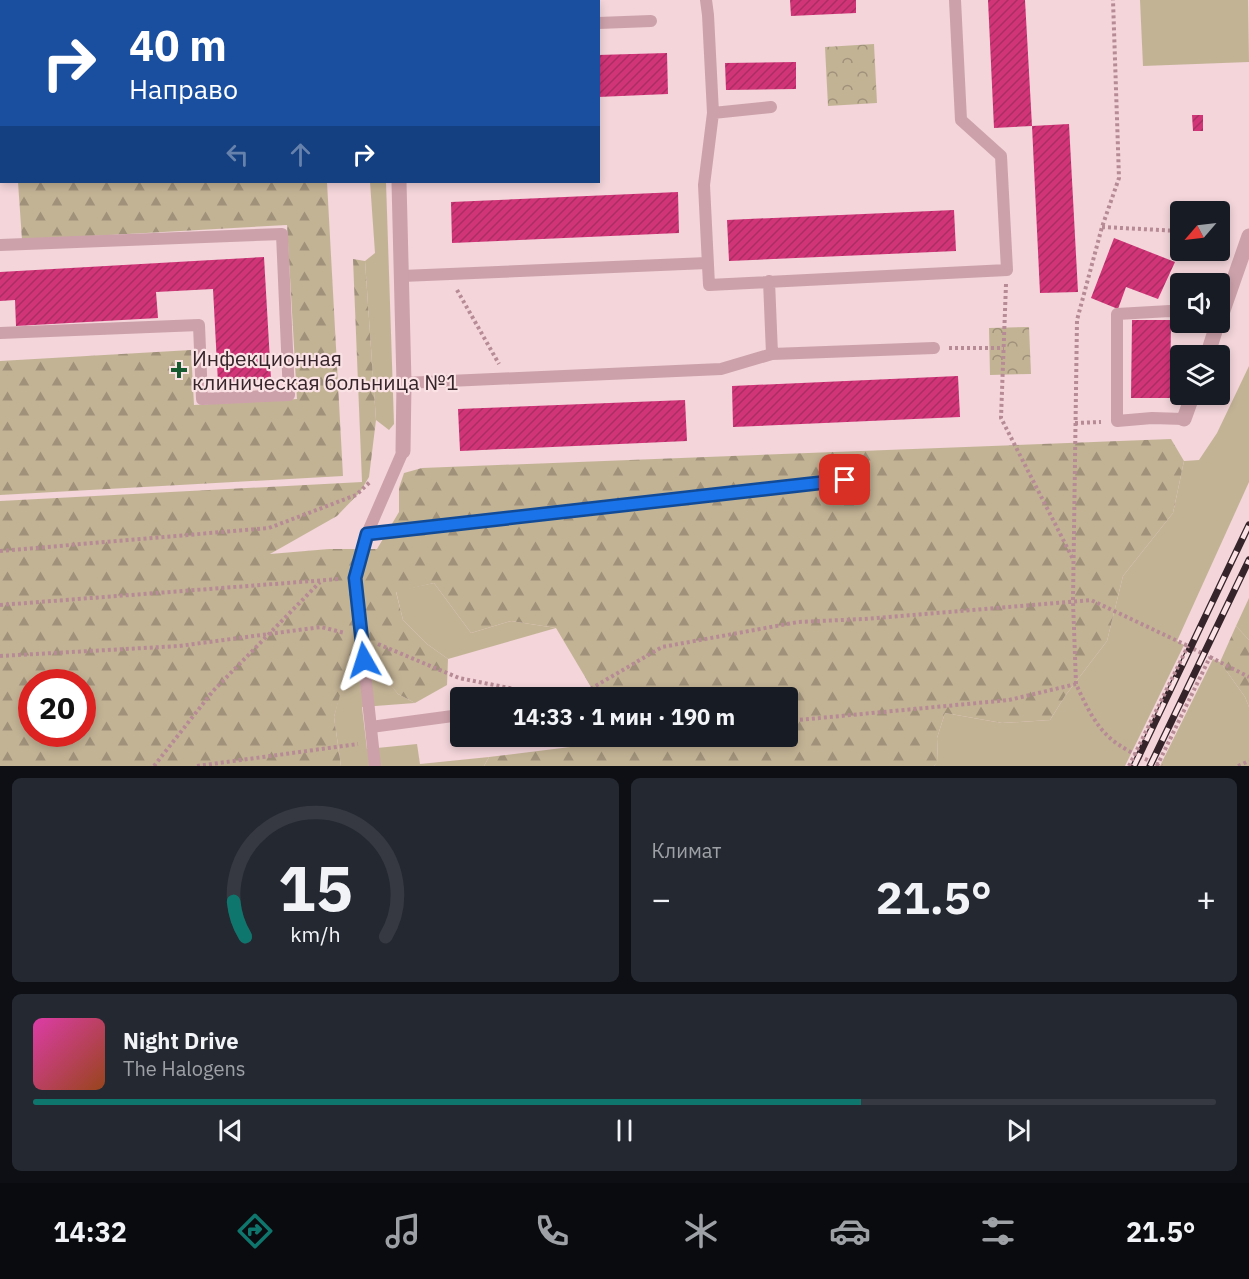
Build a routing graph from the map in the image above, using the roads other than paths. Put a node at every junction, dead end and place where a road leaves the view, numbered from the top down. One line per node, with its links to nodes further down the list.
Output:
1 (706, 0): 6 (lane)
2 (955, 0): 12 (lane)
3 (651, 21): 4 (lane)
4 (600, 23)
5 (771, 107): 6 (lane)
6 (713, 113): 10 (lane)
7 (399, 183): 11 (street)
8 (1249, 236): 13 (street)
9 (0, 245): 15 (lane)
10 (707, 263): 11 (lane); 12 (lane)
11 (402, 276): 18 (street)
12 (769, 281): 17 (lane)
13 (1230, 290)
14 (1170, 311): 20 (lane)
15 (0, 333)
16 (934, 348): 17 (lane)
17 (772, 354): 18 (lane)
18 (404, 383): 21 (street)
19 (1189, 405): 20 (street)
20 (1184, 419)
21 (404, 450): 23 (lane)
22 (845, 480): 23 (lane)
23 (367, 534): 25 (lane)
24 (450, 716): 25 (lane)
25 (371, 727): 26 (lane)
26 (375, 766)

